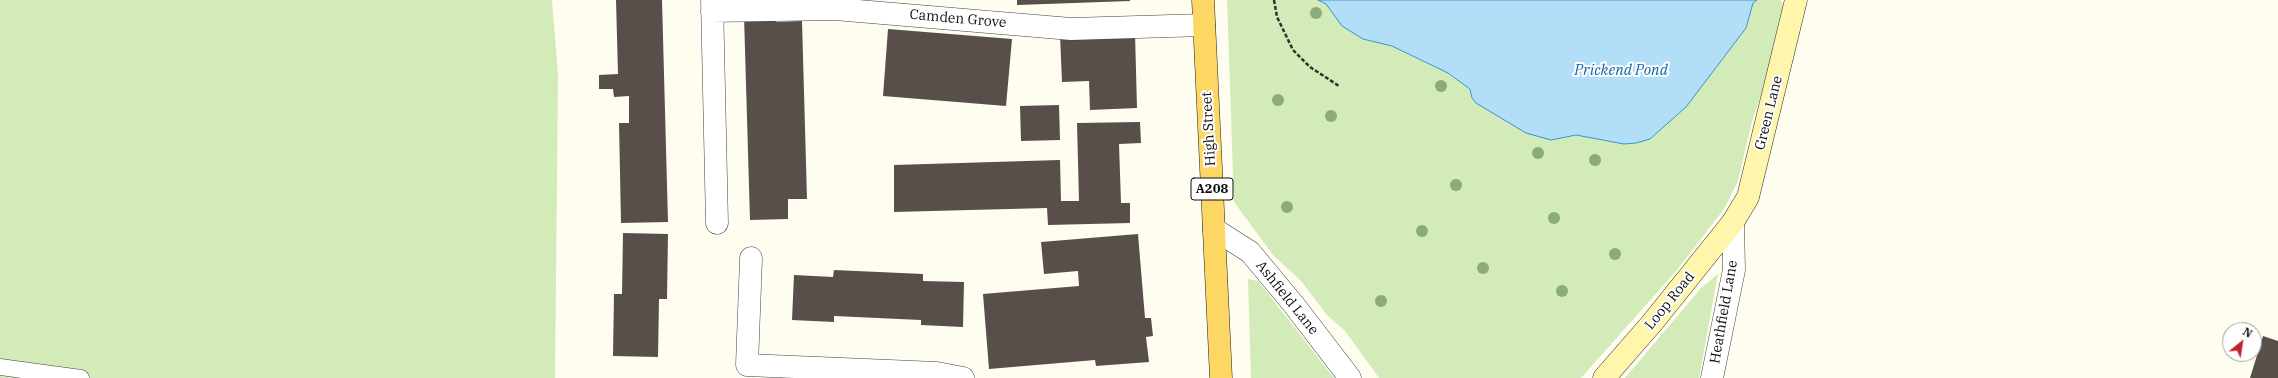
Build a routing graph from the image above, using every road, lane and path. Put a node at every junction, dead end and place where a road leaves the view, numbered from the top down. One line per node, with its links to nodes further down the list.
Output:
1 (1203, 0): 5 (main road, High Street / A208)
2 (1274, 0): 6 (path)
3 (1796, 0): 7 (main road, Green Lane)
4 (712, 5): 5 (street, Camden Grove); 8 (street, Camden Grove)
5 (1204, 25): 9 (main road, High Street / A208)
6 (1338, 86)
7 (1733, 222): 16 (main road, Loop Road); 17 (street, Heathfield Lane)
8 (717, 223)
9 (1214, 229): 14 (main road, High Street / A208); 15 (street, Ashfield Lane)
10 (751, 258): 13 (street)
11 (0, 367): 12 (lane)
12 (81, 378)
13 (963, 378)
14 (1221, 378)
15 (1350, 378)
16 (1604, 378)
17 (1712, 378)

